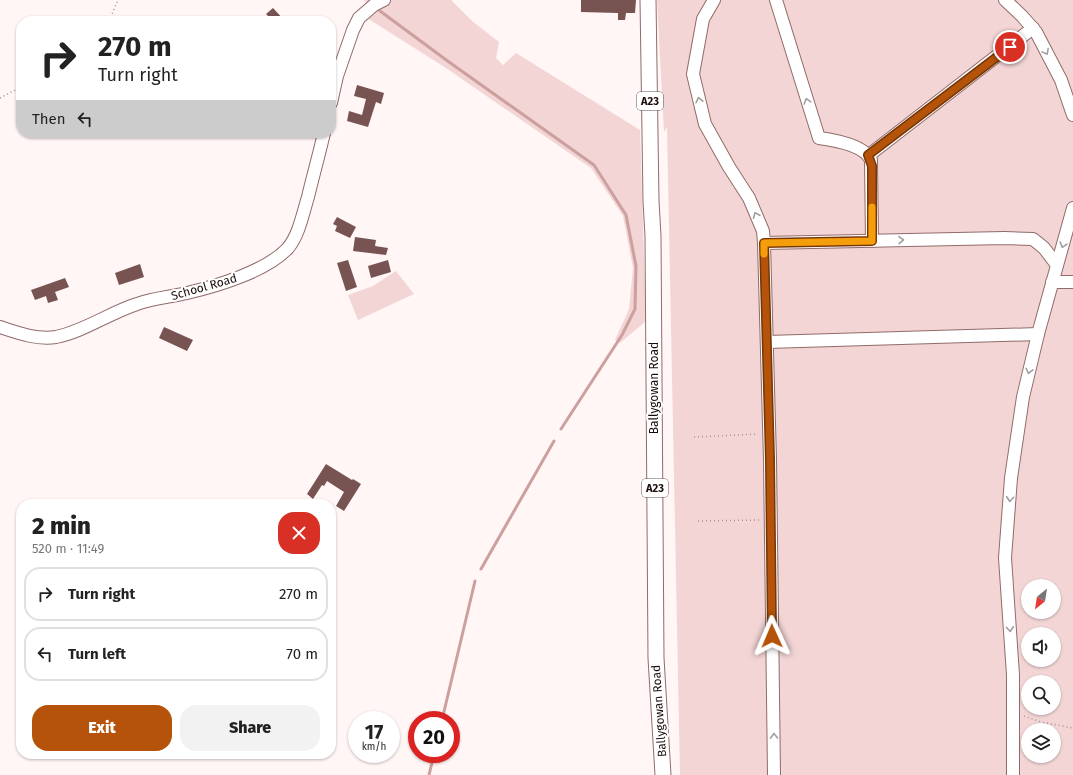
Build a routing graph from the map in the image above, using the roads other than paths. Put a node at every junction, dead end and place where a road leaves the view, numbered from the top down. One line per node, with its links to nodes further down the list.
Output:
1 (384, 0): 7 (street)
2 (648, 0): 22 (main road, Ballygowan Road / A23)
3 (714, 0): 15 (street, one-way to 3)
4 (776, 0): 12 (street, one-way to 4)
5 (1005, 0): 6 (street)
6 (1032, 28): 8 (street, one-way to 8); 12 (street)
7 (336, 80)
8 (1061, 80): 9 (street); 10 (street)
9 (1073, 85)
10 (1073, 115)
11 (323, 138): 19 (street, School Road)
12 (868, 155): 14 (street)
13 (1073, 208): 16 (street, one-way to 16)
14 (872, 241): 15 (street); 16 (street, one-way to 16)
15 (764, 243): 21 (street)
16 (1057, 265): 17 (street)
17 (1052, 282): 18 (street); 20 (street)
18 (1073, 282)
19 (0, 327)
20 (1038, 334): 21 (street); 24 (street, one-way to 24)
21 (767, 342): 23 (street, one-way to 21)
22 (663, 775)
23 (774, 775)
24 (1013, 775)

